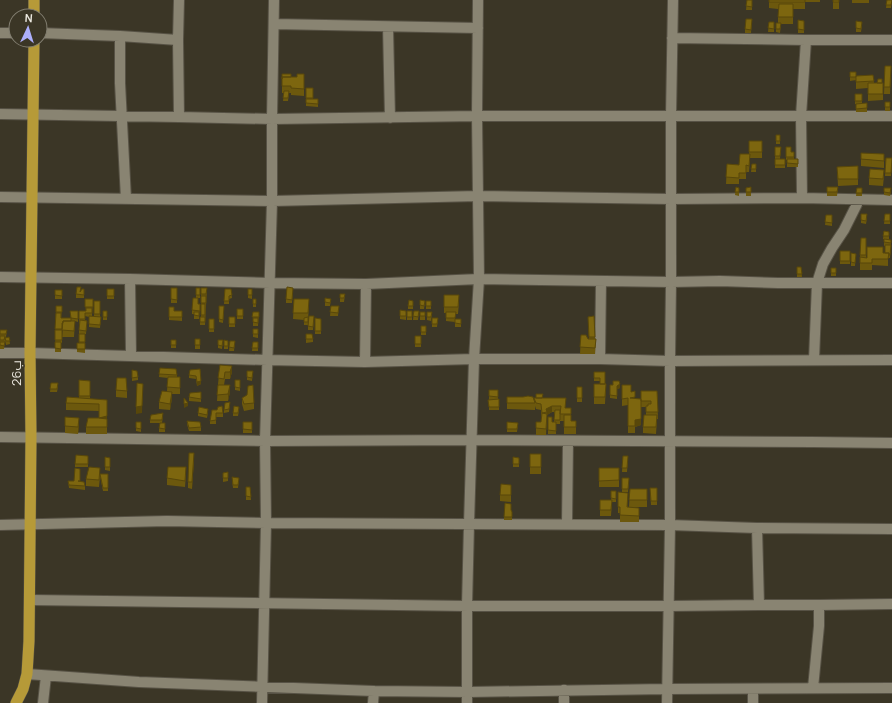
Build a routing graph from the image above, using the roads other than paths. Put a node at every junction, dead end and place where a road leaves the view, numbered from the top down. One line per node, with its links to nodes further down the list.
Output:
1 (179, 0): 11 (street)
2 (274, 0): 5 (street)
3 (478, 0): 7 (street)
4 (673, 0): 10 (street)
5 (274, 24): 6 (street); 24 (street)
6 (388, 26): 7 (street); 23 (street)
7 (478, 28): 18 (street)
8 (48, 33): 9 (street)
9 (120, 36): 11 (street); 17 (street)
10 (672, 38): 12 (street); 19 (street)
11 (178, 40): 22 (street)
12 (806, 40): 13 (street); 20 (street)
13 (892, 40)
14 (34, 48): 16 (highway, 26ب)
15 (0, 114): 16 (street)
16 (33, 114): 17 (street); 27 (highway, 26ب)
17 (122, 116): 22 (street); 29 (street)
18 (477, 116): 19 (street); 23 (street); 25 (street)
19 (671, 116): 20 (street); 30 (street)
20 (801, 116): 21 (street); 28 (street)
21 (892, 116)
22 (179, 117): 24 (street)
23 (390, 118): 24 (street)
24 (272, 119): 33 (street)
25 (478, 196): 30 (street); 33 (street); 37 (street)
26 (0, 197): 27 (street)
27 (32, 197): 29 (street); 35 (highway, 26ب)
28 (802, 198): 30 (street); 31 (street)
29 (126, 199): 33 (street)
30 (671, 199): 39 (street)
31 (858, 200): 32 (street); 41 (street)
32 (892, 200)
33 (272, 201): 40 (street)
34 (0, 277): 35 (street)
35 (31, 278): 36 (street); 45 (highway, 26ب)
36 (130, 278): 40 (street); 46 (street)
37 (479, 279): 38 (street); 43 (street); 47 (street)
38 (601, 281): 39 (street); 48 (street)
39 (671, 282): 41 (street); 52 (street)
40 (270, 283): 43 (street); 49 (street)
41 (817, 283): 42 (street); 50 (street)
42 (892, 283)
43 (366, 284): 53 (street)
44 (0, 353): 45 (street)
45 (30, 353): 46 (street); 55 (highway, 26ب)
46 (131, 355): 49 (street)
47 (474, 359): 48 (street); 53 (street); 56 (street)
48 (600, 359): 52 (street)
49 (267, 360): 53 (street); 57 (street)
50 (814, 360): 51 (street); 52 (street)
51 (892, 360)
52 (670, 361): 59 (street)
53 (365, 362)
54 (0, 437): 55 (street)
55 (31, 437): 57 (street); 62 (highway, 26ب)
56 (471, 440): 57 (street); 58 (street); 63 (street)
57 (266, 441): 61 (street)
58 (568, 441): 59 (street); 65 (street)
59 (670, 441): 60 (street); 66 (street)
60 (892, 443)
61 (266, 523): 62 (street); 63 (street); 70 (street)
62 (30, 524): 64 (street); 69 (highway, 26ب)
63 (469, 524): 65 (street); 74 (street)
64 (0, 525)
65 (567, 525): 66 (street)
66 (670, 525): 67 (street); 75 (street)
67 (757, 528): 68 (street); 72 (street)
68 (892, 529)
69 (30, 600): 70 (street); 76 (highway, 26ب)
70 (264, 603): 74 (street); 78 (street)
71 (892, 604): 73 (street)
72 (759, 605): 73 (street); 75 (street)
73 (819, 605): 79 (street)
74 (467, 606): 75 (street); 85 (street)
75 (669, 606): 81 (street)
76 (27, 674): 77 (street); 86 (highway, 26ب)
77 (46, 676): 78 (street); 87 (street)
78 (262, 687): 84 (street); 88 (street)
79 (813, 688): 80 (street); 82 (street)
80 (892, 688)
81 (666, 689): 82 (street); 83 (street); 92 (street)
82 (753, 689): 93 (street)
83 (564, 690): 85 (street); 91 (street)
84 (374, 691): 85 (street); 89 (street)
85 (468, 692): 90 (street)
86 (16, 703)
87 (42, 703)
88 (262, 703)
89 (373, 703)
90 (467, 703)
91 (564, 703)
92 (667, 703)
93 (753, 703)

